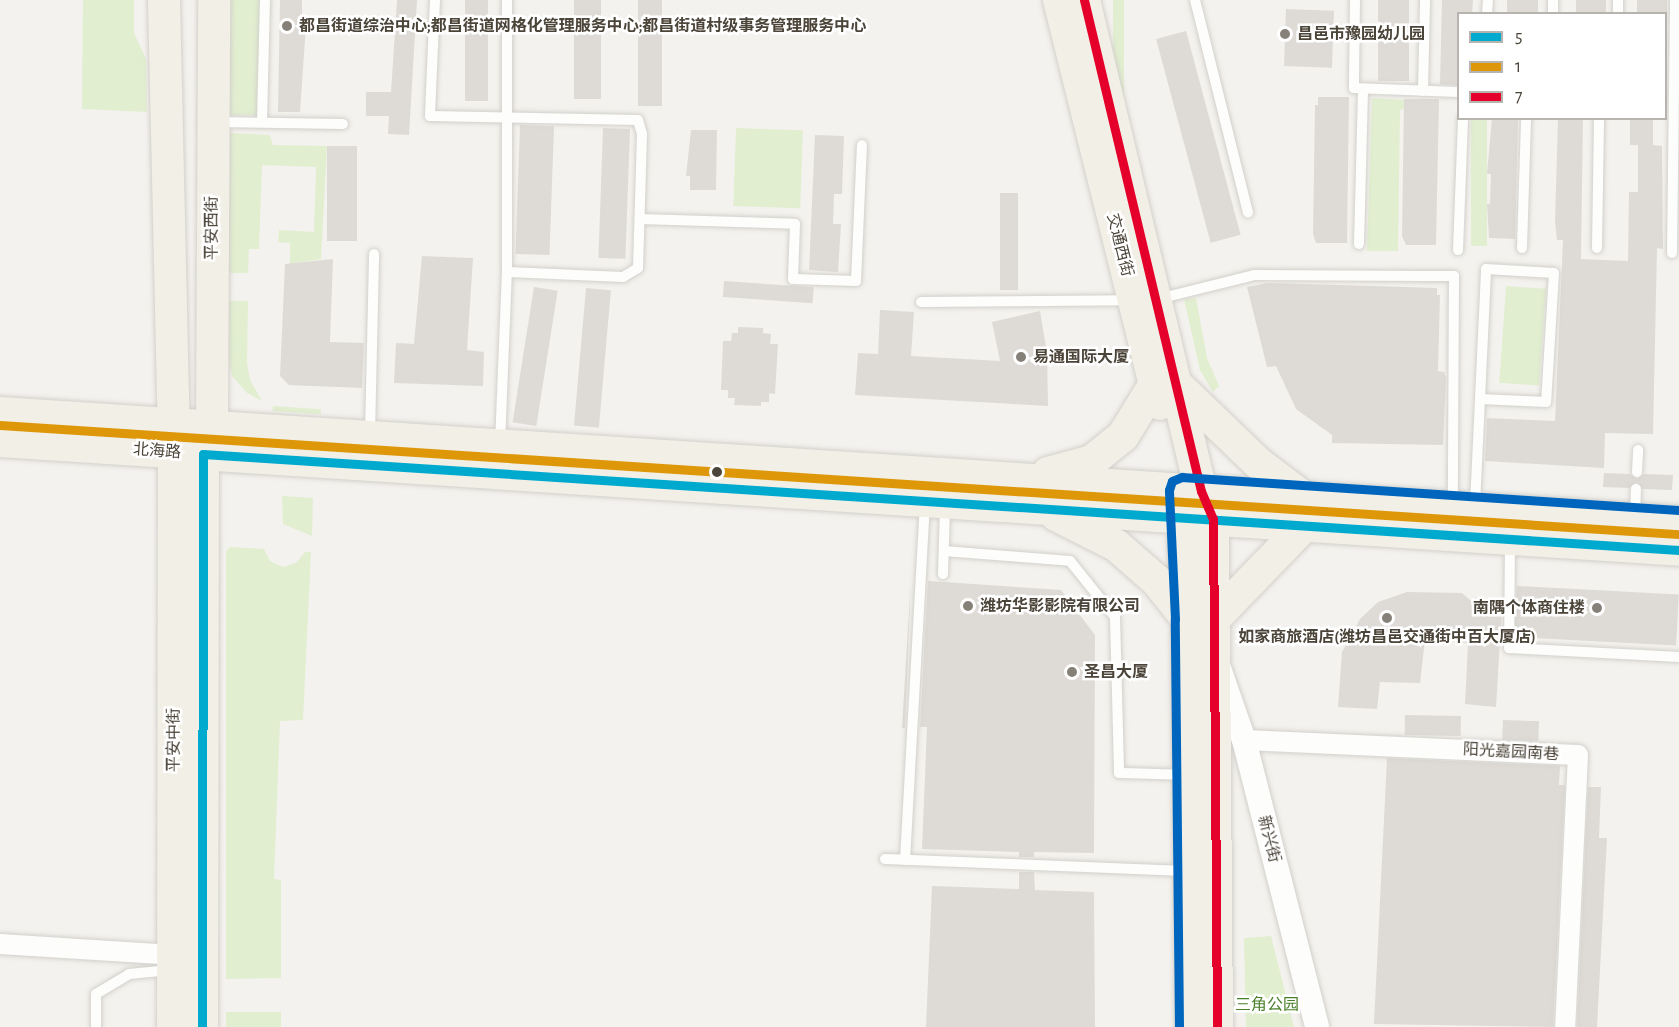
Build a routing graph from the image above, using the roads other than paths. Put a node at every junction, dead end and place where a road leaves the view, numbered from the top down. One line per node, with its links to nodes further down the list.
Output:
1 (164, 0): 39 (main road)
2 (214, 0): 20 (main road, 平安西街)
3 (265, 0): 21 (lane)
4 (435, 0): 16 (lane)
5 (507, 0): 16 (lane)
6 (1059, 0): 33 (main road, 交通西街)
7 (1084, 0): 33 (main road, 交通西街)
8 (1195, 0): 24 (lane)
9 (1355, 0): 12 (lane)
10 (1425, 0): 13 (lane)
11 (1676, 0): 15 (lane)
12 (1363, 89): 13 (lane); 26 (lane)
13 (1423, 90): 14 (lane)
14 (1457, 92)
15 (1673, 99): 30 (lane)
16 (506, 117): 25 (lane); 32 (lane)
17 (1463, 120): 29 (lane)
18 (1526, 120): 27 (lane)
19 (1599, 120): 28 (lane)
20 (213, 122): 21 (lane); 39 (main road, 平安西街)
21 (262, 122): 22 (lane)
22 (343, 124)
23 (862, 145): 25 (lane)
24 (1248, 213)
25 (640, 219): 32 (lane)
26 (1359, 244)
27 (1522, 248)
28 (1597, 248)
29 (1458, 250)
30 (1672, 253)
31 (374, 254): 38 (lane)
32 (507, 272): 41 (lane)
33 (1145, 299): 34 (lane); 35 (main road, 交通西街); 47 (lane)
34 (921, 302)
35 (1166, 384): 44 (main road); 46 (main road, 交通西街); 49 (main road)
36 (1480, 399): 36 (lane); 47 (lane)
37 (0, 413): 39 (main road, 北海路)
38 (370, 437): 39 (main road, 北海路); 41 (main road, 北海路)
39 (191, 440): 40 (main road, 北海路); 45 (main road, 北海路); 64 (main road, 平安中街); 67 (main road, 平安中街)
40 (0, 441)
41 (500, 446): 44 (main road, 北海路)
42 (1638, 450): 43 (lane)
43 (1637, 472)
44 (1024, 479): 46 (main road, 北海路)
45 (935, 502): 48 (main road, 北海路); 53 (lane); 61 (lane)
46 (1195, 504): 48 (main road, 北海路); 49 (main road, 北海路); 55 (main road, 交通西街)
47 (1464, 508): 49 (main road, 北海路); 50 (main road, 北海路)
48 (1045, 509): 55 (main road)
49 (1304, 511): 51 (main road, 北海路); 55 (main road)
50 (1679, 522)
51 (1511, 539): 52 (main road, 北海路); 57 (lane)
52 (1679, 549)
53 (944, 551): 54 (lane); 59 (lane)
54 (943, 574)
55 (1200, 620): 56 (main road); 59 (main road)
56 (1214, 652): 58 (street, 新兴街); 69 (main road)
57 (1679, 657)
58 (1244, 740): 70 (street, 新兴街); 71 (street, 阳光嘉园南巷)
59 (1189, 776): 62 (main road)
60 (885, 859): 61 (lane)
61 (905, 860): 62 (lane)
62 (1190, 871): 68 (main road)
63 (0, 944): 64 (street)
64 (173, 962): 65 (lane); 66 (main road, 平安中街)
65 (96, 1027)
66 (173, 1027)
67 (202, 1027)
68 (1191, 1027)
69 (1217, 1027)
70 (1317, 1027)
71 (1565, 1027)

